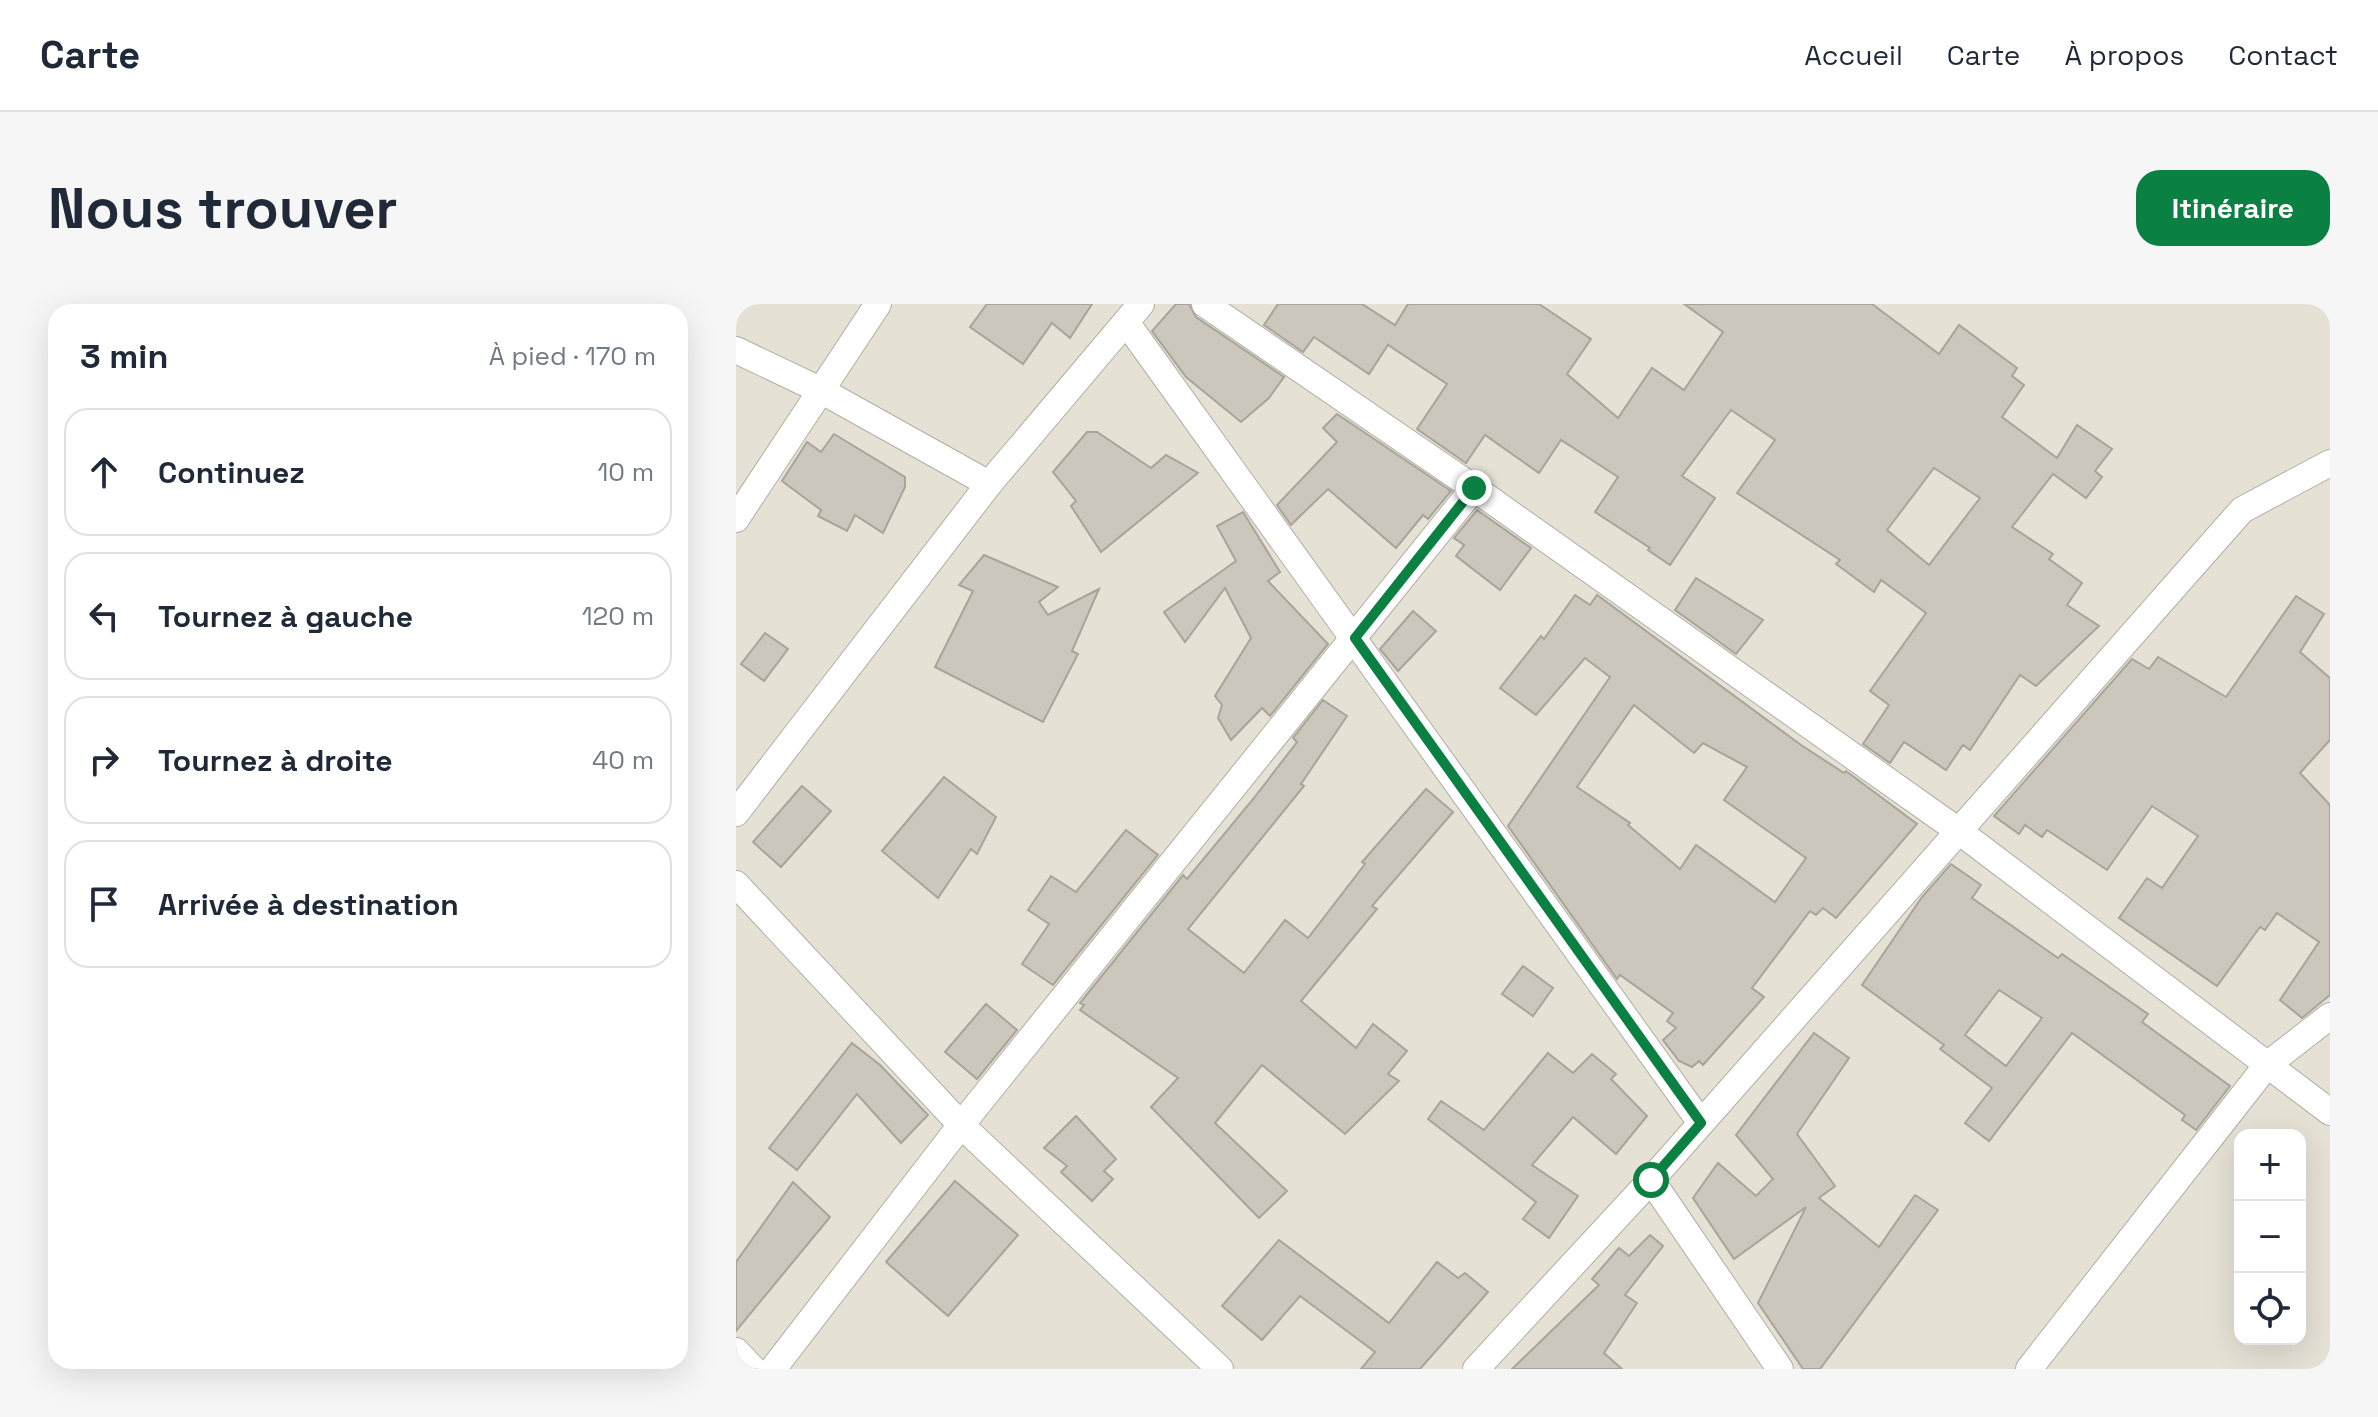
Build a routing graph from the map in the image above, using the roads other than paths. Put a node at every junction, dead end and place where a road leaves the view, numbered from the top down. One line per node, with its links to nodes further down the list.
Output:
1 (878, 304): 5 (street)
2 (1205, 304): 8 (street)
3 (1133, 313): 7 (street); 10 (street)
4 (736, 350): 5 (street)
5 (822, 391): 7 (street); 9 (street)
6 (2330, 463): 12 (street)
7 (989, 484): 11 (street)
8 (1474, 488): 10 (street); 12 (street)
9 (736, 519)
10 (1355, 638): 17 (street); 18 (street)
11 (736, 813)
12 (1960, 832): 15 (street); 17 (street)
13 (736, 884): 18 (street)
14 (2330, 1016): 15 (street)
15 (2267, 1065): 16 (street); 26 (street)
16 (2330, 1112)
17 (1701, 1123): 19 (street)
18 (961, 1125): 22 (street); 23 (street)
19 (1651, 1180): 24 (street); 25 (street)
20 (736, 1351): 21 (street)
21 (753, 1369)
22 (773, 1369)
23 (1220, 1369)
24 (1476, 1369)
25 (1780, 1369)
26 (2029, 1369)

